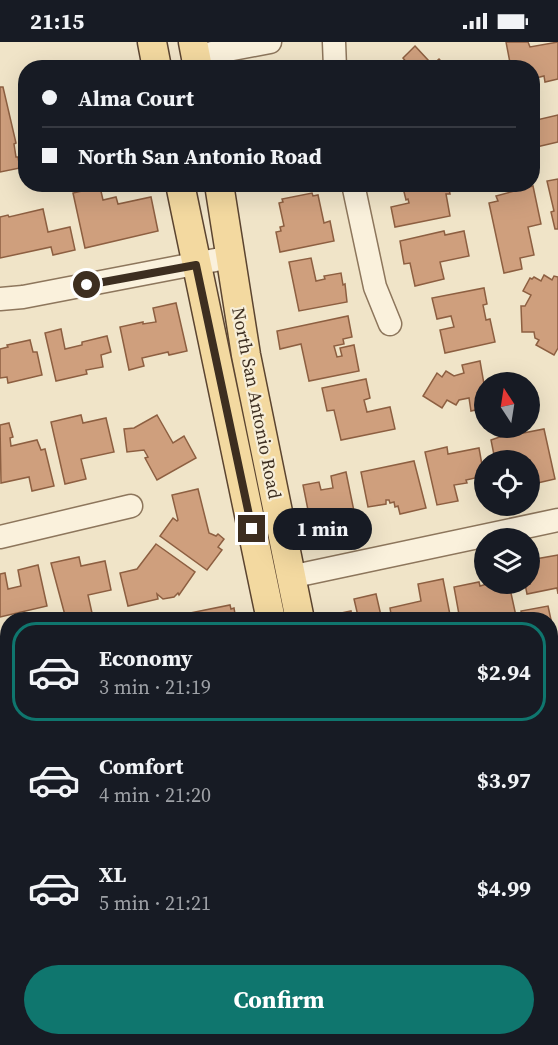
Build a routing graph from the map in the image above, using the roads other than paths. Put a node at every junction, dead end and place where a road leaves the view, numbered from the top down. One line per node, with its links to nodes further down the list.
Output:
1 (152, 42): 5 (main road)
2 (270, 42): 4 (street)
3 (334, 42): 6 (street)
4 (195, 55)
5 (155, 60)
6 (335, 60)
7 (182, 192): 11 (main road, North San Antonio Road)
8 (220, 192): 10 (main road, North San Antonio Road)
9 (355, 192): 13 (street)
10 (231, 257): 11 (street); 17 (main road, North San Antonio Road)
11 (196, 265): 12 (street); 18 (main road, North San Antonio Road)
12 (0, 299)
13 (390, 324)
14 (131, 506): 16 (street)
15 (558, 520): 17 (street)
16 (0, 537)
17 (290, 577): 19 (main road, North San Antonio Road)
18 (269, 612)
19 (298, 612)

